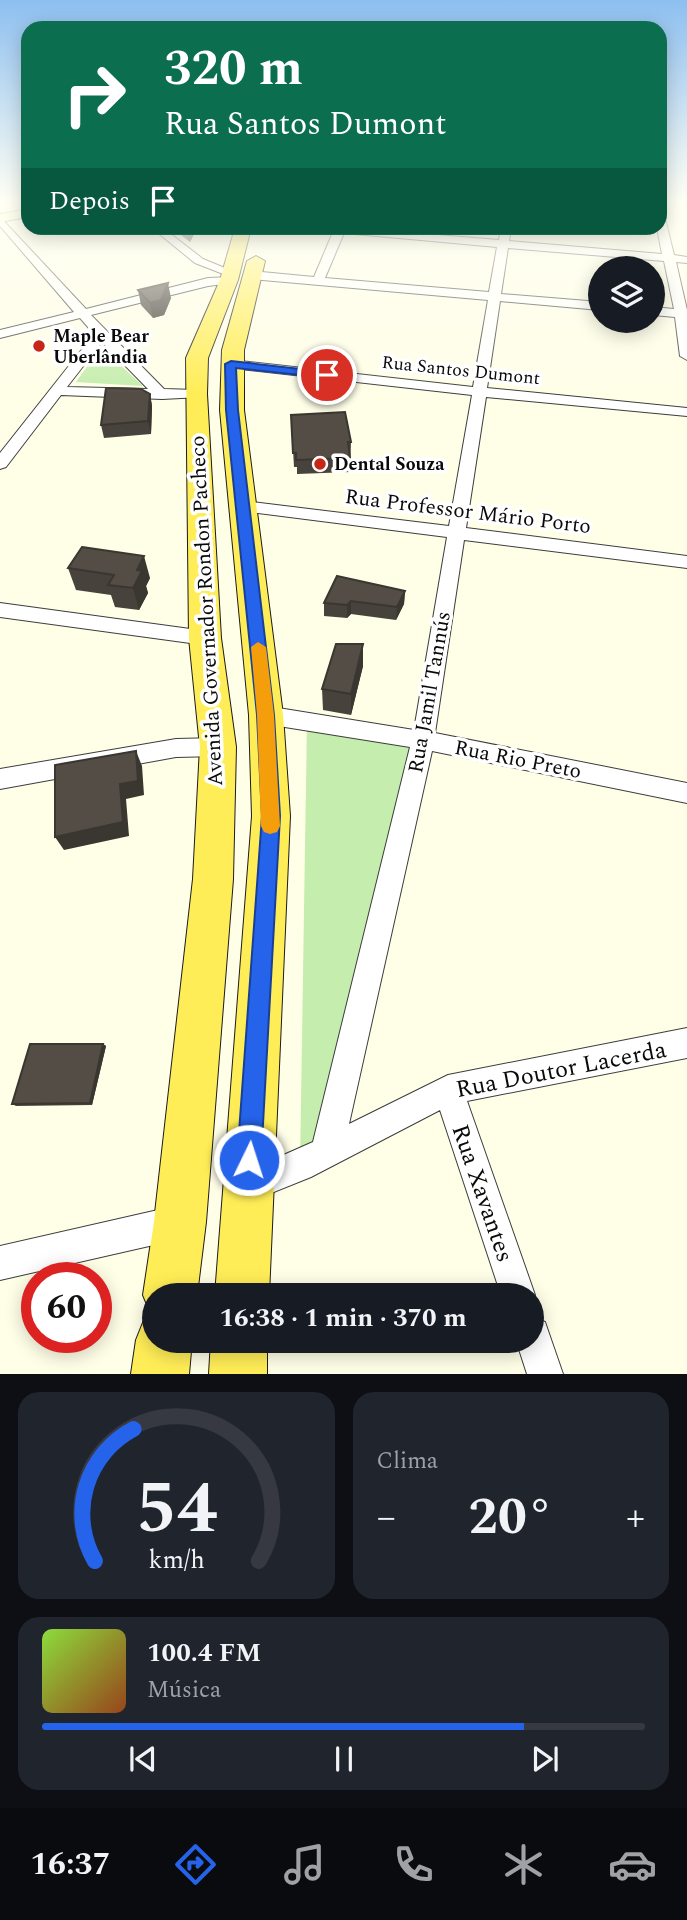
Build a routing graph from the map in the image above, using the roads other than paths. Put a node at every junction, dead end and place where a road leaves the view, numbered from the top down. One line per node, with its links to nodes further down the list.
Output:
1 (41, 266): 13 (street)
2 (212, 266): 8 (street)
3 (238, 266): 8 (main road, Avenida Governador Rondon Pacheco)
4 (243, 266): 8 (main road, Avenida Governador Rondon Pacheco)
5 (324, 266): 9 (street)
6 (500, 266): 10 (street, Rua Jamil Tannús)
7 (671, 266): 14 (street)
8 (237, 276): 9 (street); 13 (street); 18 (main road, Avenida Governador Rondon Pacheco); 21 (main road, Avenida Governador Rondon Pacheco)
9 (318, 281): 10 (street)
10 (495, 297): 11 (street); 20 (street, Rua Jamil Tannús)
11 (588, 305)
12 (665, 312): 14 (street)
13 (81, 313): 15 (street); 16 (street)
14 (684, 314): 17 (street)
15 (0, 334)
16 (101, 334): 19 (street); 21 (street)
17 (687, 356)
18 (231, 364): 20 (street, Rua Santos Dumont); 24 (main road, Avenida Governador Rondon Pacheco)
19 (58, 391): 21 (street); 23 (street)
20 (479, 393): 22 (street, Rua Santos Dumont); 25 (street, Rua Jamil Tannús)
21 (179, 394): 28 (main road, Avenida Governador Rondon Pacheco)
22 (687, 412)
23 (0, 464)
24 (243, 506): 25 (street, Rua Professor Mário Porto); 29 (main road, Avenida Governador Rondon Pacheco)
25 (456, 531): 26 (street, Rua Professor Mário Porto); 30 (street, Rua Jamil Tannús)
26 (687, 562)
27 (0, 610): 28 (street)
28 (205, 638): 31 (main road, Avenida Governador Rondon Pacheco)
29 (265, 715): 30 (street, Rua Rio Preto); 37 (main road, Avenida Governador Rondon Pacheco)
30 (423, 740): 33 (street, Rua Rio Preto); 36 (street, Rua Jamil Tannús)
31 (218, 747): 32 (street); 38 (main road, Avenida Governador Rondon Pacheco)
32 (0, 779)
33 (687, 793)
34 (687, 1043): 35 (street, Rua Doutor Lacerda)
35 (448, 1090): 36 (street, Rua Doutor Lacerda); 42 (street, Rua Xavantes)
36 (327, 1151): 37 (street, Rua Doutor Lacerda)
37 (247, 1186): 41 (main road, Avenida Governador Rondon Pacheco)
38 (180, 1222): 39 (street); 40 (main road, Avenida Governador Rondon Pacheco)
39 (0, 1263)
40 (172, 1283)
41 (243, 1283)
42 (514, 1283)
43 (162, 1353): 46 (main road)
44 (239, 1353): 47 (main road)
45 (538, 1353): 48 (street)
46 (160, 1374)
47 (238, 1374)
48 (545, 1374)

